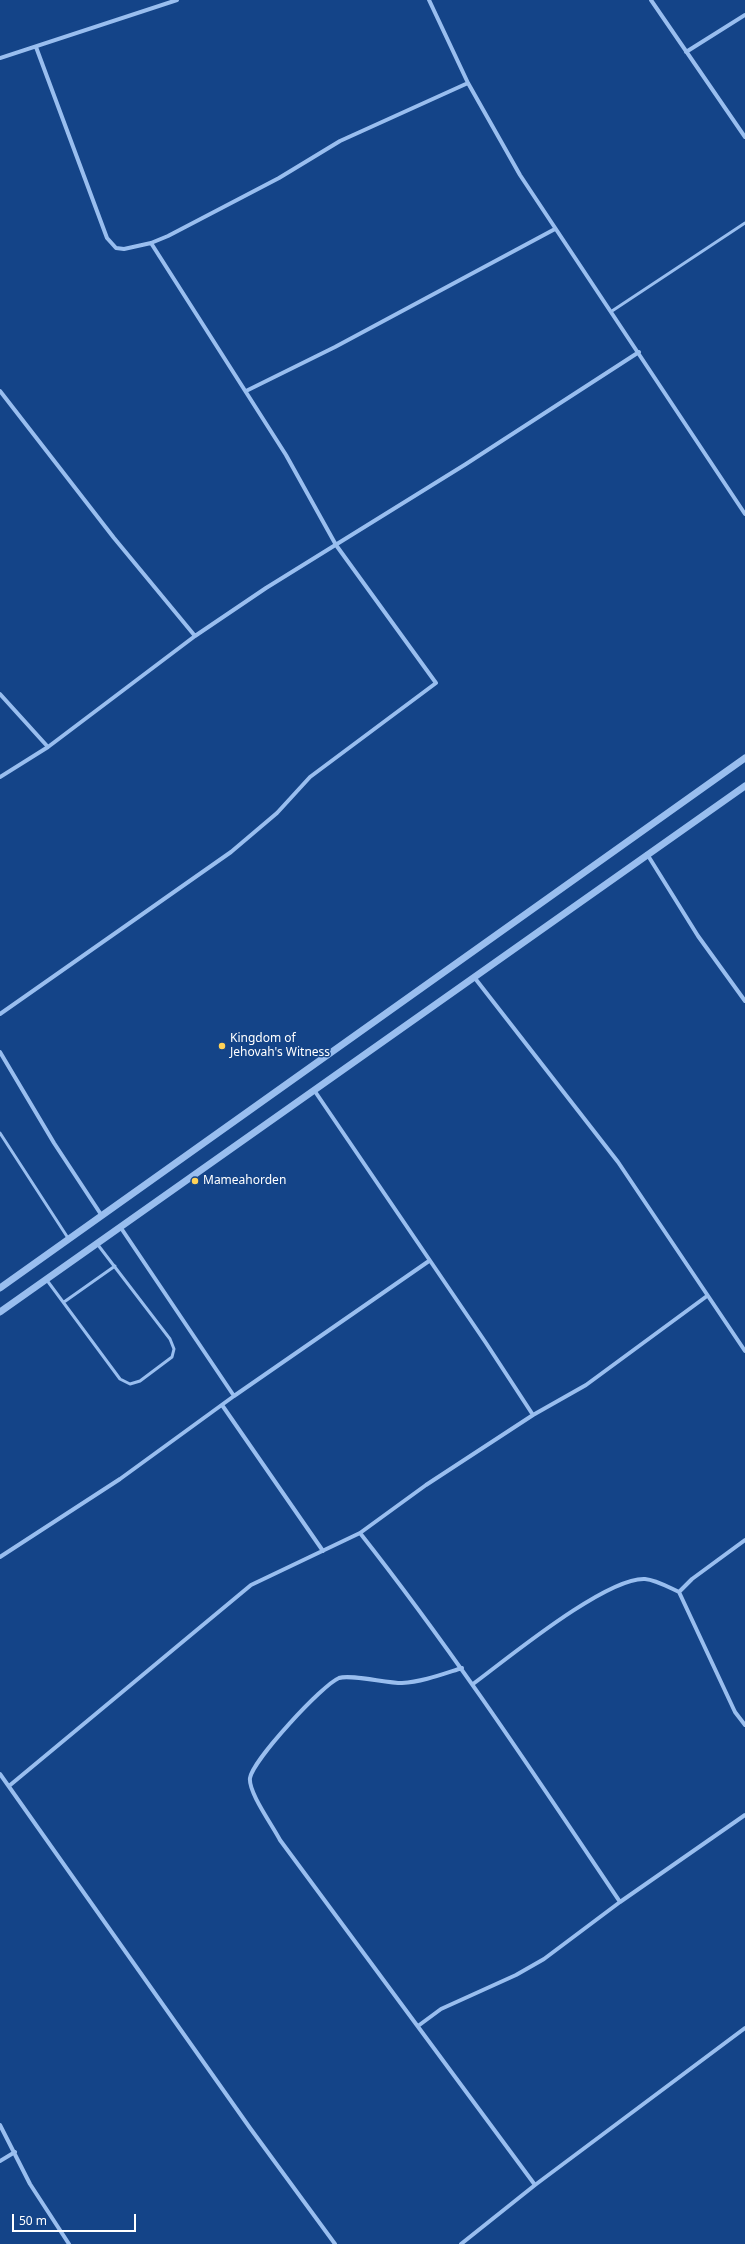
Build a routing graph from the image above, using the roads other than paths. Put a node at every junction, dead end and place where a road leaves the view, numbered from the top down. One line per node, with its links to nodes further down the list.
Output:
1 (177, 0): 5 (street)
2 (429, 0): 8 (street)
3 (651, 0): 6 (street)
4 (745, 15): 6 (street)
5 (36, 48): 7 (street); 12 (street)
6 (686, 52): 9 (street)
7 (0, 58)
8 (468, 83): 11 (street); 12 (street)
9 (745, 137)
10 (745, 223): 13 (lane)
11 (555, 229): 13 (street); 16 (street)
12 (151, 243): 16 (street)
13 (612, 311): 14 (street)
14 (639, 352): 17 (street); 18 (street)
15 (0, 390): 19 (street)
16 (246, 391): 18 (street)
17 (745, 514)
18 (336, 546): 19 (street); 28 (street)
19 (195, 636): 21 (street)
20 (0, 694): 21 (street)
21 (48, 747): 23 (street)
22 (745, 758): 32 (street)
23 (0, 777)
24 (745, 786): 25 (street)
25 (647, 854): 26 (street); 27 (street)
26 (474, 977): 30 (street); 40 (street)
27 (745, 1001)
28 (0, 1014)
29 (0, 1052): 32 (street)
30 (314, 1090): 33 (street); 36 (street)
31 (0, 1133): 34 (lane)
32 (102, 1216): 34 (street)
33 (121, 1228): 35 (street); 44 (street)
34 (69, 1240): 39 (street)
35 (98, 1244): 37 (lane); 38 (street)
36 (429, 1261): 44 (street); 46 (street)
37 (115, 1266): 41 (lane); 41 (lane)
38 (46, 1279): 41 (lane); 42 (street)
39 (0, 1288)
40 (707, 1296): 43 (street); 46 (street)
41 (64, 1302)
42 (0, 1312)
43 (745, 1351)
44 (234, 1396): 45 (street)
45 (222, 1405): 49 (street); 50 (street)
46 (533, 1415): 47 (street)
47 (360, 1533): 49 (street); 52 (street)
48 (745, 1540): 51 (street)
49 (323, 1551): 56 (street)
50 (0, 1556)
51 (679, 1592): 53 (street); 54 (street)
52 (462, 1668): 53 (street); 59 (street)
53 (473, 1684): 58 (street)
54 (745, 1725)
55 (0, 1774): 56 (street)
56 (9, 1786): 66 (street)
57 (745, 1815): 58 (street)
58 (620, 1902): 59 (street)
59 (418, 2026): 64 (street)
60 (745, 2028): 64 (street)
61 (0, 2125): 62 (street)
62 (15, 2152): 63 (street); 65 (street)
63 (0, 2161)
64 (535, 2185): 67 (street)
65 (69, 2244)
66 (335, 2244)
67 (461, 2244)

